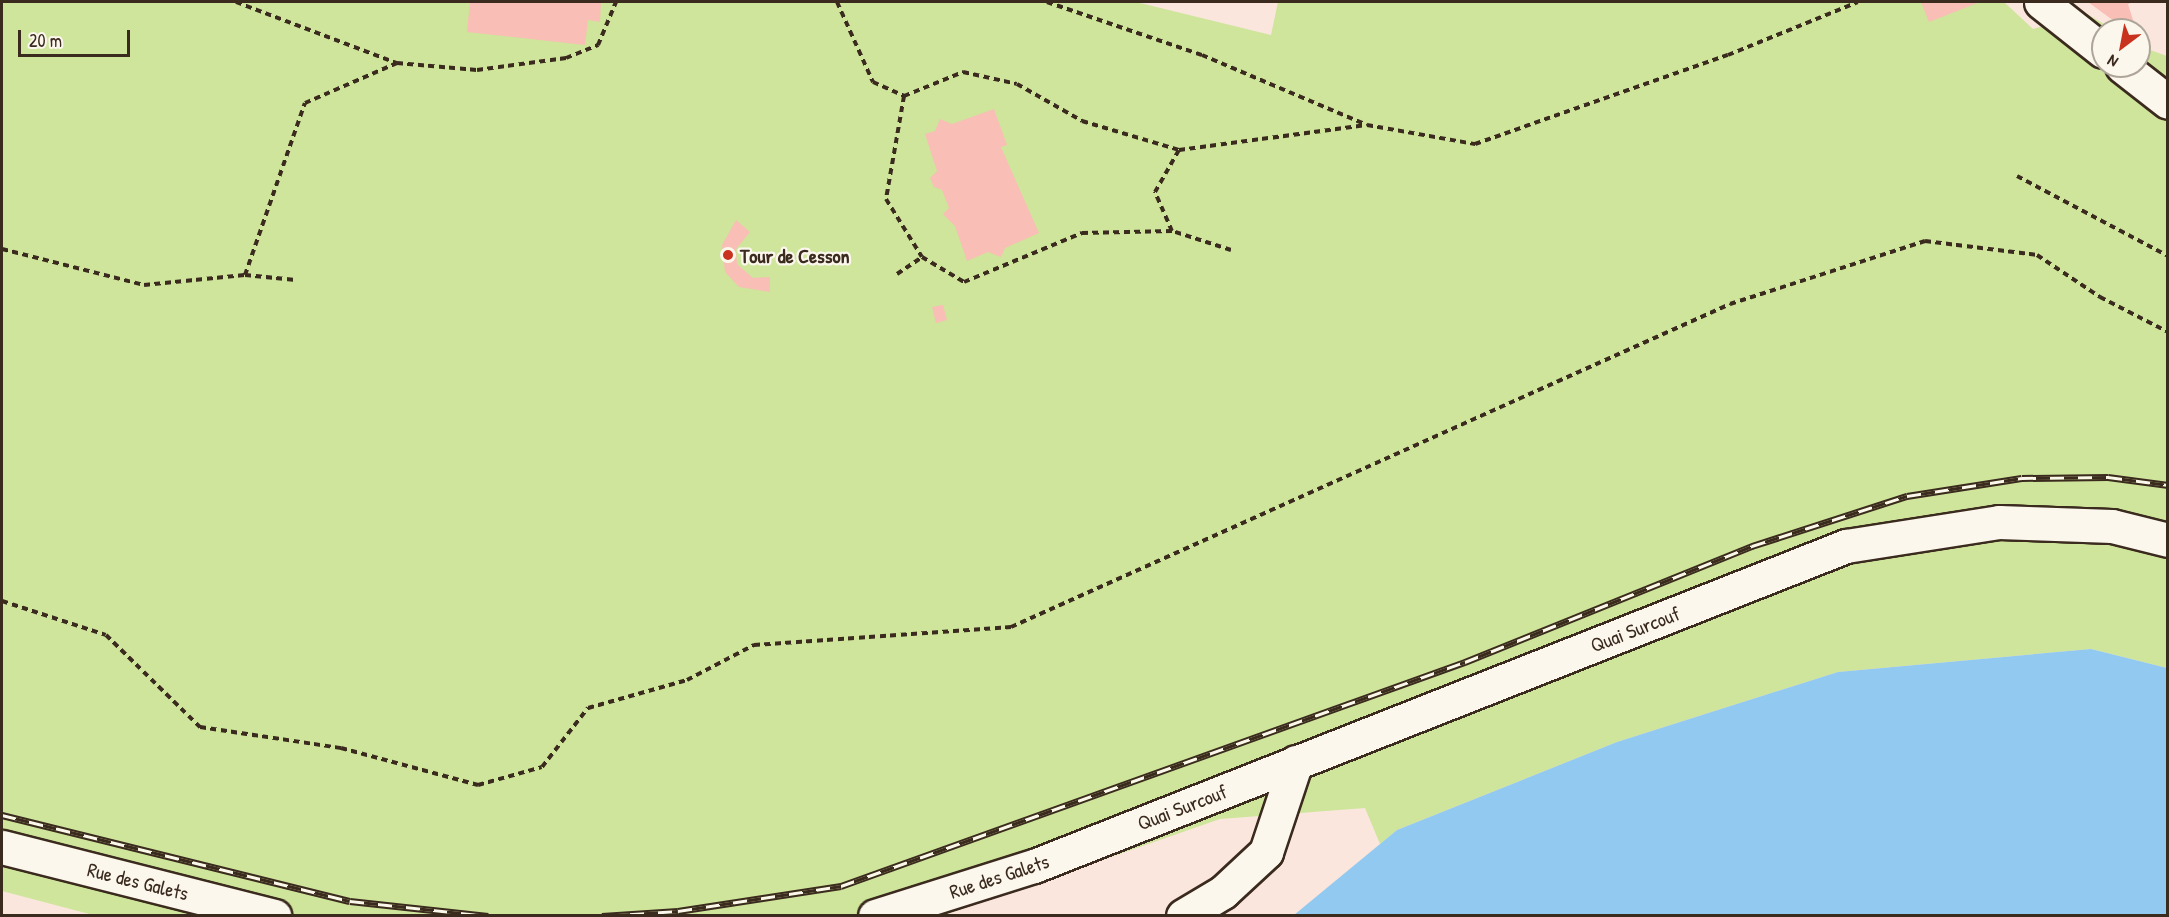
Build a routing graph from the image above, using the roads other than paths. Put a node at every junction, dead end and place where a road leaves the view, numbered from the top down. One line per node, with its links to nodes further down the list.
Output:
1 (2041, 2): 2 (street)
2 (2091, 42)
3 (2137, 78): 4 (street)
4 (2168, 102)
5 (2168, 540): 6 (street, Quai Surcouf)
6 (1296, 762): 7 (street, Quai Surcouf); 11 (street)
7 (1121, 831): 10 (street, Rue des Galets)
8 (2, 847): 9 (street, Rue des Galets)
9 (274, 915)
10 (875, 915)
11 (1183, 915)

